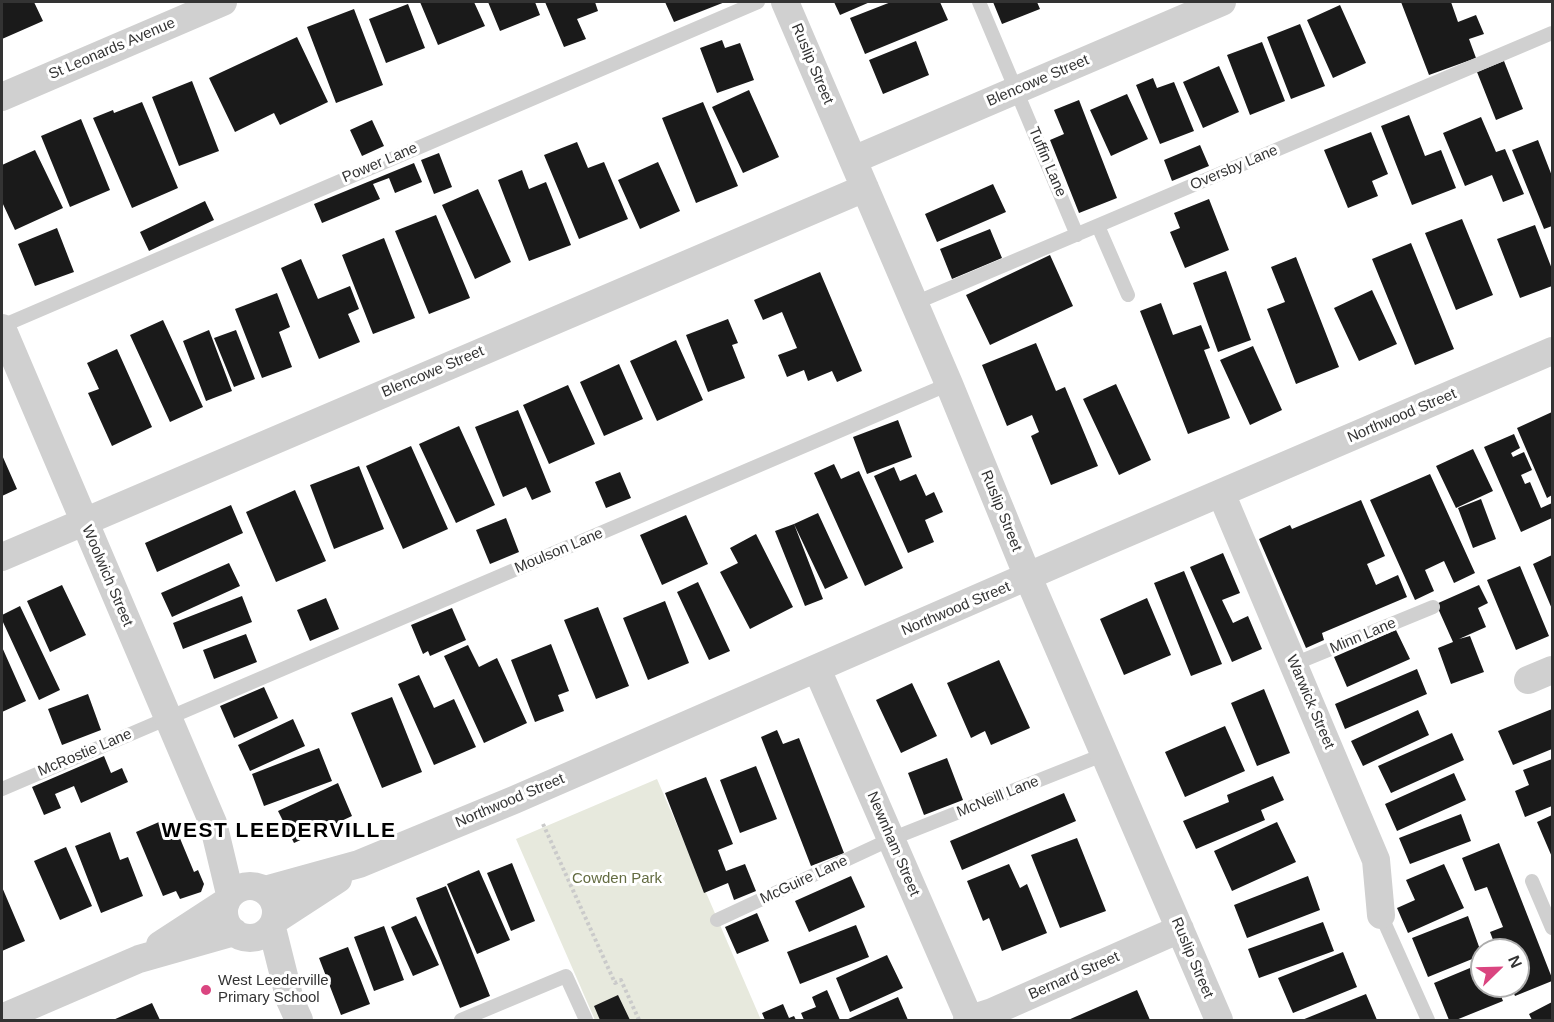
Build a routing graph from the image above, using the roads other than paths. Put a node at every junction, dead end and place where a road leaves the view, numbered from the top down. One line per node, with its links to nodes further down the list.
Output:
1 (223, 2): 8 (street, St Leonards Avenue)
2 (758, 2): 15 (lane, Power Lane)
3 (785, 2): 9 (street, Ruslip Street)
4 (979, 2): 7 (lane, Tuffin Lane)
5 (1222, 2): 7 (street, Blencowe Street)
6 (1552, 33): 11 (lane, Oversby Lane)
7 (1016, 90): 9 (street, Blencowe Street); 12 (lane, Tuffin Lane)
8 (2, 97)
9 (853, 160): 10 (street, Ruslip Street)
10 (865, 188): 14 (street, Ruslip Street); 19 (street, Blencowe Street)
11 (1098, 226): 12 (lane, Oversby Lane); 13 (lane)
12 (1077, 235): 14 (lane, Oversby Lane)
13 (1128, 295)
14 (915, 303): 17 (street, Ruslip Street)
15 (2, 327): 19 (street, Woolwich Street)
16 (1552, 351): 18 (street, Northwood Street)
17 (949, 384): 21 (street, Ruslip Street); 25 (lane, Moulson Lane)
18 (1221, 493): 21 (street, Northwood Street); 23 (street, Warwick Street)
19 (84, 521): 20 (street, Blencowe Street); 25 (street, Woolwich Street)
20 (2, 557)
21 (1028, 577): 24 (street, Northwood Street); 26 (street, Ruslip Street)
22 (1432, 607): 23 (lane, Minn Lane)
23 (1294, 664): 34 (street, Warwick Street)
24 (818, 669): 29 (street, Newnham Street); 30 (street, Northwood Street)
25 (169, 717): 27 (lane, McRostie Lane); 28 (street, Woolwich Street)
26 (1105, 754): 29 (lane, McNeill Lane); 38 (street, Ruslip Street)
27 (2, 789)
28 (213, 823): 32 (street, Woolwich Street); 33 (street, Woolwich Street)
29 (891, 839): 35 (lane, McGuire Lane); 43 (street, Newnham Street)
30 (359, 864): 32 (street, Northwood Street); 36 (street, Northwood Street)
31 (1532, 881): 37 (lane)
32 (262, 888): 33 (street); 36 (street)
33 (228, 898): 39 (street); 40 (street)
34 (1381, 915): 47 (lane)
35 (717, 920)
36 (273, 924): 39 (street); 41 (street)
37 (1552, 928)
38 (1180, 929): 43 (street, Bernard Street); 46 (street, Ruslip Street)
39 (238, 935): 40 (street); 41 (street)
40 (139, 959): 42 (street)
41 (294, 1010)
42 (2, 1018)
43 (981, 1018)
44 (461, 1020): 45 (lane)
45 (586, 1020)
46 (1219, 1020)
47 (1428, 1020)

